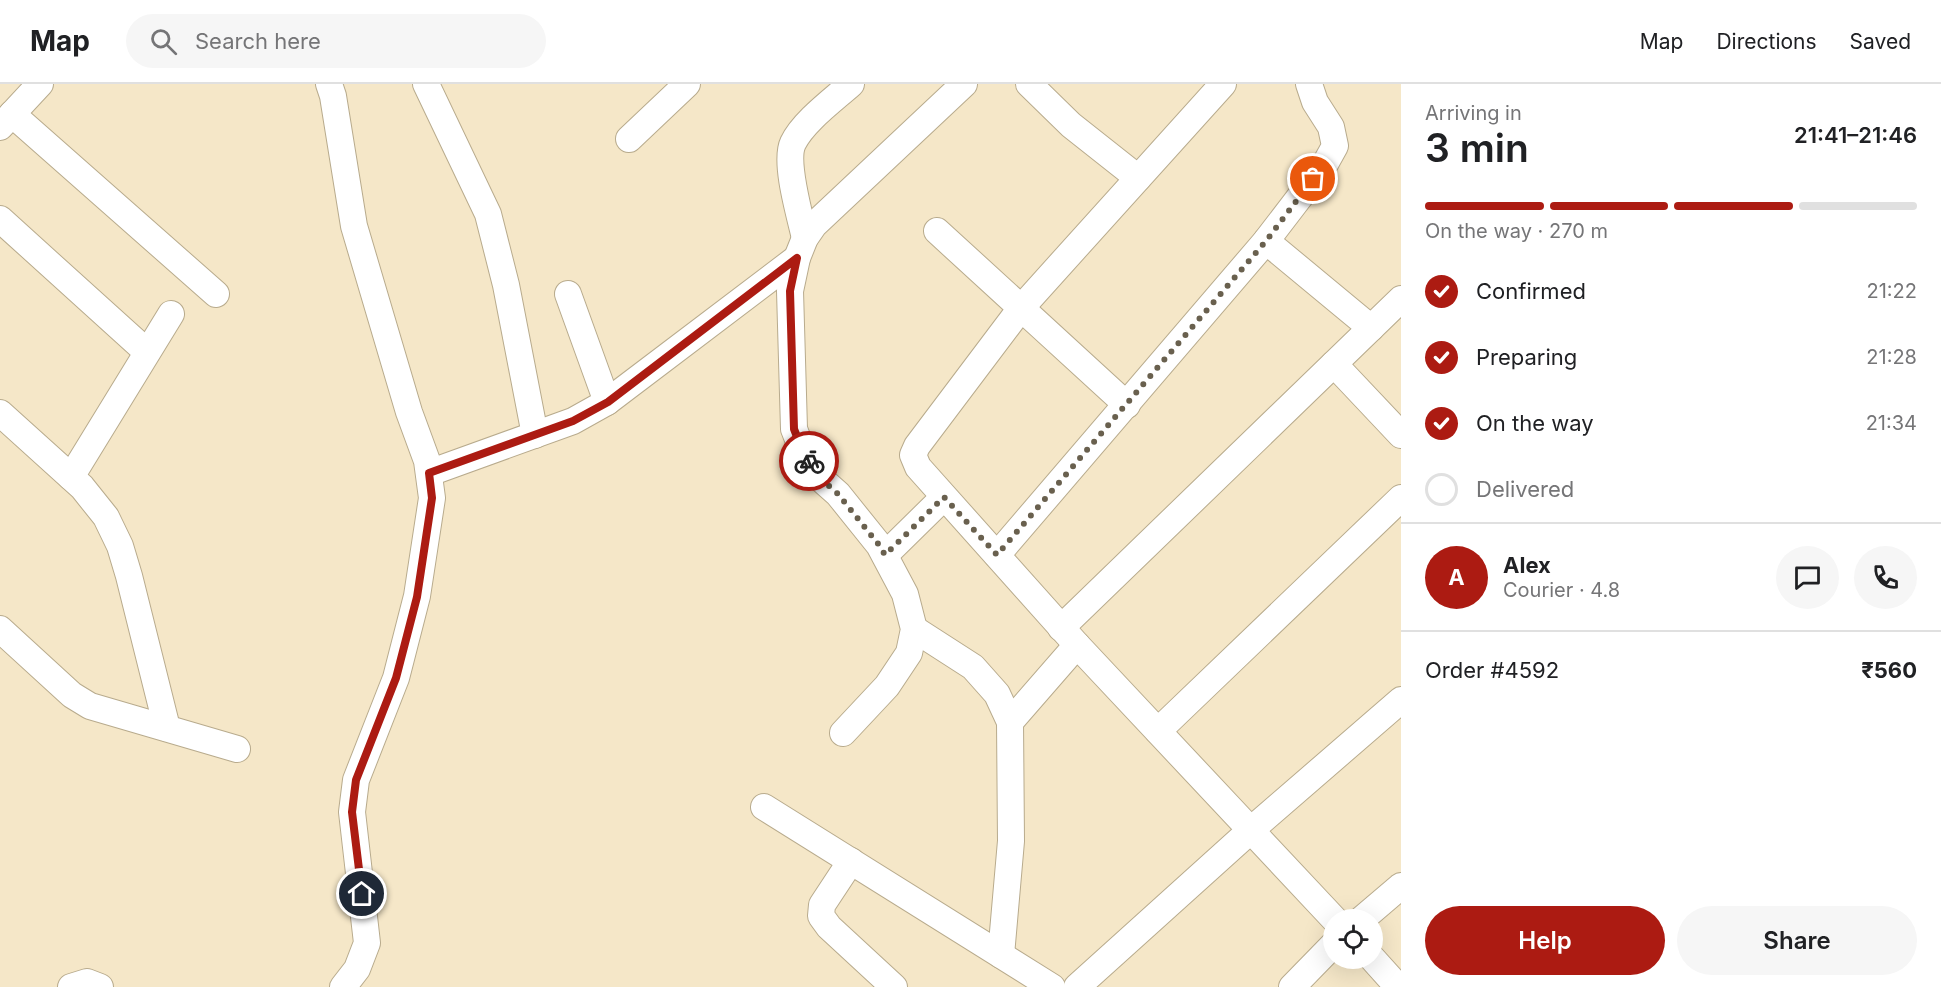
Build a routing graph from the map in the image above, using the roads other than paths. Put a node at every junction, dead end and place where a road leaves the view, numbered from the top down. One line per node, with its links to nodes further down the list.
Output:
1 (40, 84): 10 (street)
2 (328, 84): 30 (street)
3 (426, 84): 28 (street)
4 (687, 84): 11 (street)
5 (851, 84): 16 (street)
6 (964, 84): 16 (street)
7 (1029, 84): 12 (street)
8 (1223, 84): 12 (street)
9 (1309, 84): 15 (street)
10 (6, 120): 17 (street)
11 (628, 139)
12 (1138, 178): 20 (street)
13 (0, 219): 23 (street)
14 (937, 231): 20 (street)
15 (1266, 241): 22 (street); 26 (street)
16 (801, 248): 25 (street); 34 (street)
17 (216, 294)
18 (567, 294): 25 (street)
19 (1401, 299): 22 (street)
20 (1021, 308): 26 (street); 32 (street)
21 (171, 314): 23 (street)
22 (1371, 328): 24 (street)
23 (147, 352): 31 (street)
24 (1334, 364): 29 (street); 38 (street)
25 (608, 402): 28 (street)
26 (1127, 405): 35 (street)
27 (0, 413): 31 (street)
28 (535, 435): 30 (street)
29 (1401, 435)
30 (429, 473): 56 (street)
31 (71, 477): 41 (street)
32 (944, 497): 34 (street); 35 (street)
33 (1401, 498): 42 (street)
34 (885, 555): 37 (street)
35 (997, 555): 38 (street)
36 (0, 629): 41 (street)
37 (914, 629): 40 (street); 43 (street)
38 (1069, 637): 40 (street); 42 (street)
39 (1401, 700): 46 (street)
40 (1010, 722): 51 (street)
41 (167, 728): 44 (street)
42 (1158, 731): 46 (street)
43 (843, 733)
44 (237, 749)
45 (764, 807): 47 (street)
46 (1251, 830): 49 (street); 59 (street)
47 (851, 861): 51 (street); 57 (street)
48 (1401, 886): 50 (street)
49 (1325, 909)
50 (1374, 909)
51 (1001, 955): 58 (street)
52 (1323, 956): 60 (street)
53 (1382, 969): 61 (street)
54 (71, 987): 55 (street)
55 (100, 987)
56 (343, 987)
57 (894, 987)
58 (1052, 987)
59 (1077, 987)
60 (1292, 987)
61 (1398, 987)

